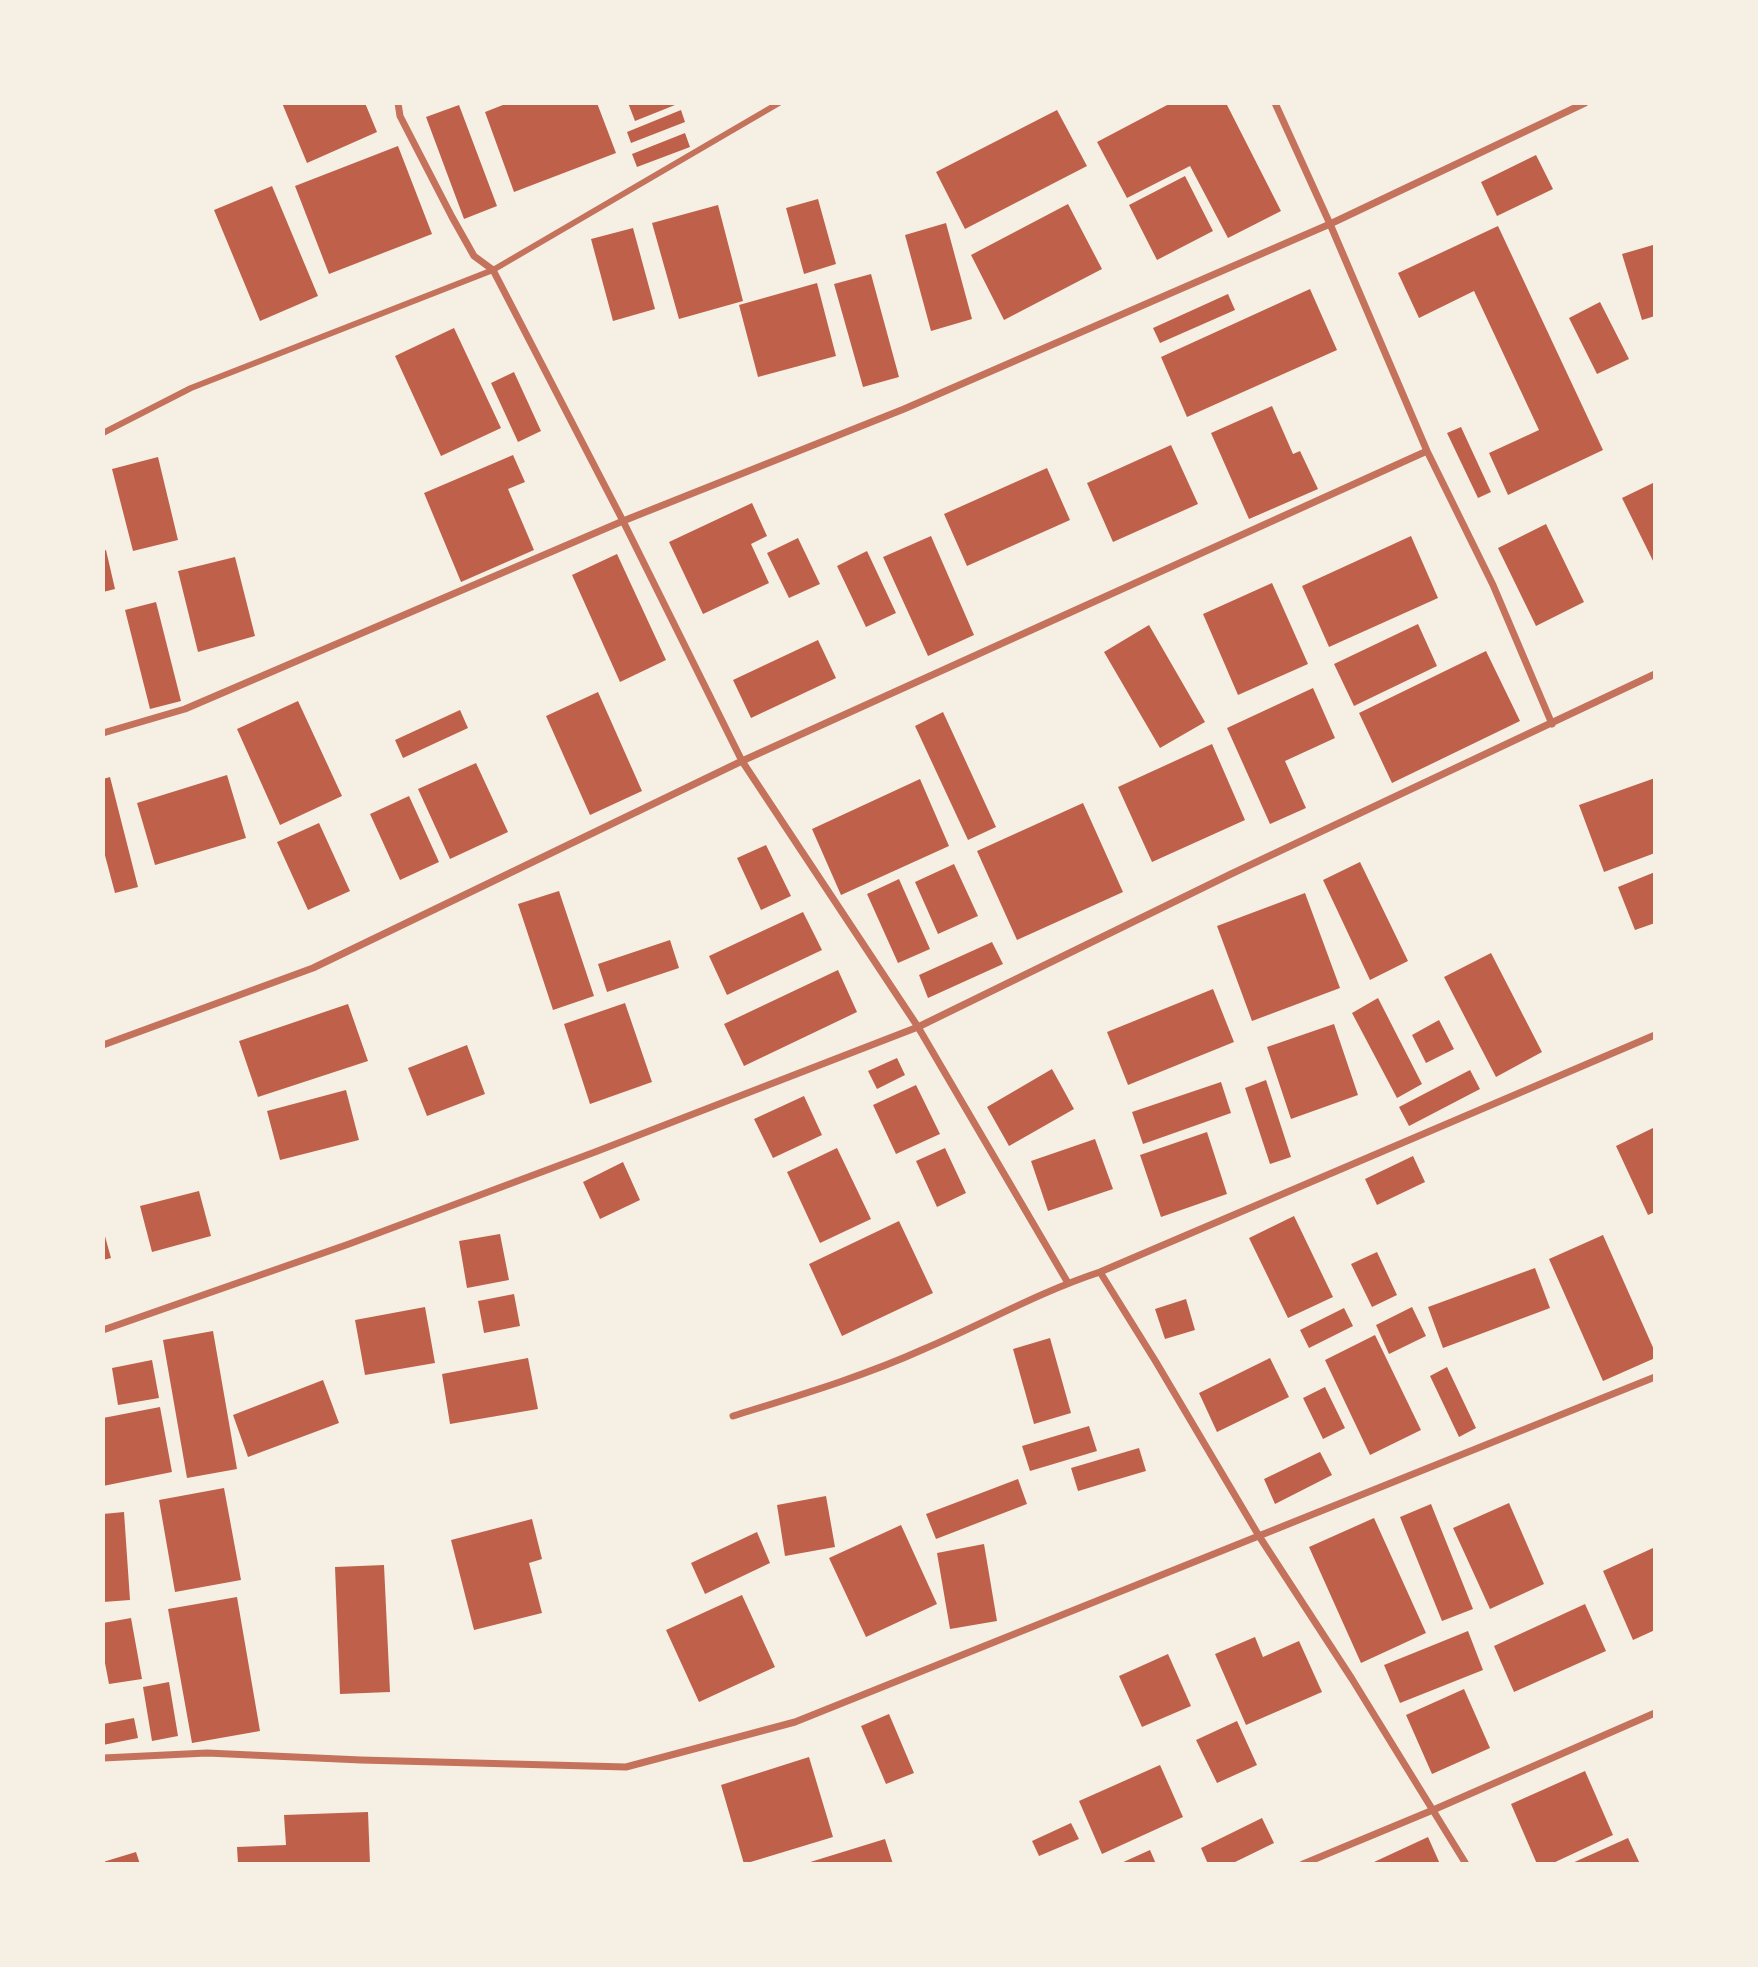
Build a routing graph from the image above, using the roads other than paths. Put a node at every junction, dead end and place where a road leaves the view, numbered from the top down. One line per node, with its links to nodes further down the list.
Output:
1 (398, 103): 6 (street)
2 (779, 103): 6 (street)
3 (1275, 103): 5 (street)
4 (1585, 103): 5 (street)
5 (1330, 224): 8 (street); 9 (street)
6 (493, 270): 7 (street); 9 (street)
7 (103, 433)
8 (1427, 451): 11 (street); 13 (street)
9 (623, 521): 12 (street); 13 (street)
10 (1655, 674): 11 (street)
11 (1552, 724): 14 (street)
12 (103, 733)
13 (742, 761): 14 (street); 16 (street)
14 (918, 1027): 18 (street); 19 (street)
15 (1655, 1035): 17 (street)
16 (103, 1045)
17 (1100, 1272): 18 (street); 22 (street)
18 (1068, 1283): 21 (street)
19 (103, 1330)
20 (1655, 1377): 22 (street)
21 (733, 1416)
22 (1259, 1536): 24 (street); 25 (street)
23 (1655, 1713): 25 (street)
24 (103, 1758)
25 (1433, 1810): 26 (street); 27 (street)
26 (1303, 1864)
27 (1466, 1864)

